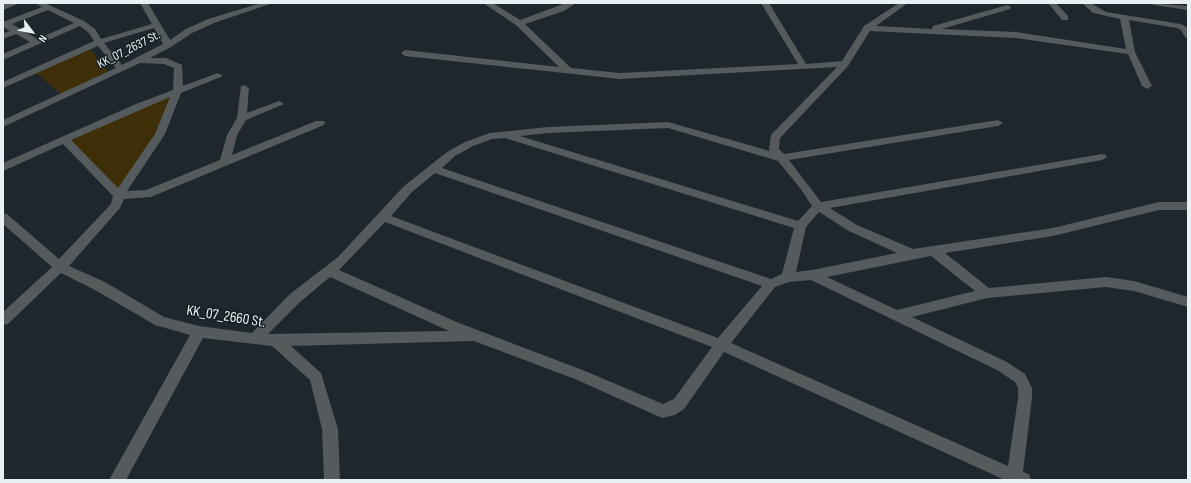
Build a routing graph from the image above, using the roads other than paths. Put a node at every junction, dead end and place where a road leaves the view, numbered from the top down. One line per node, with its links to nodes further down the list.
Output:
1 (16, 3): 13 (street)
2 (39, 3): 14 (street)
3 (144, 3): 22 (street)
4 (268, 3): 30 (street, KK_07_2637 St.)
5 (487, 3): 19 (street)
6 (572, 3): 19 (street)
7 (765, 3): 36 (street)
8 (904, 3): 23 (street)
9 (1052, 3): 16 (street)
10 (1086, 3): 17 (street)
11 (1154, 3): 15 (street); 21 (street)
12 (1008, 7): 24 (street)
13 (3, 8)
14 (47, 8): 18 (street); 20 (street)
15 (1188, 8)
16 (1065, 18)
17 (1124, 18): 21 (street); 31 (street)
18 (81, 23): 28 (street); 29 (street)
19 (519, 23): 38 (street)
20 (4, 24): 25 (street)
21 (1170, 24): 26 (street)
22 (157, 25): 29 (street); 30 (street)
23 (867, 28): 24 (street); 35 (street)
24 (927, 30): 31 (street)
25 (17, 31): 27 (street); 28 (street)
26 (1188, 35)
27 (3, 36)
28 (36, 42): 33 (street)
29 (99, 42): 37 (street); 40 (street)
30 (168, 45): 34 (street, KK_07_2637 St.)
31 (1131, 52): 41 (street)
32 (405, 53): 38 (street)
33 (3, 57)
34 (141, 60): 37 (street, KK_07_2637 St.); 43 (street)
35 (846, 64): 36 (street); 52 (street)
36 (804, 67): 38 (street)
37 (122, 69): 48 (street, KK_07_2637 St.)
38 (569, 71)
39 (218, 76): 43 (street)
40 (3, 85)
41 (1147, 86)
42 (244, 88): 45 (street)
43 (178, 90): 50 (street); 56 (street)
44 (278, 104): 45 (street)
45 (242, 118): 53 (street)
46 (320, 123): 53 (street)
47 (998, 123): 52 (street)
48 (3, 124)
49 (502, 134): 52 (street); 55 (street); 61 (street)
50 (63, 140): 54 (street); 56 (street)
51 (1102, 157): 57 (street)
52 (781, 158): 57 (street)
53 (225, 161): 56 (street)
54 (3, 167)
55 (434, 168): 60 (street); 68 (street)
56 (119, 195): 64 (street)
57 (818, 206): 61 (street); 63 (street)
58 (1188, 206): 62 (street)
59 (3, 217): 64 (street, KK_07_2660 St.)
60 (383, 217): 65 (street); 77 (street)
61 (800, 226): 67 (street)
62 (933, 251): 63 (street); 69 (street)
63 (912, 254): 66 (street)
64 (60, 268): 72 (street); 73 (street, KK_07_2660 St.)
65 (329, 271): 74 (street); 75 (street)
66 (812, 275): 67 (street); 71 (street)
67 (788, 277): 68 (street)
68 (772, 284): 77 (street)
69 (987, 293): 70 (street); 71 (street)
70 (1188, 302)
71 (897, 315): 78 (street)
72 (3, 320)
73 (199, 332): 75 (street, KK_07_2660 St.); 79 (street)
74 (477, 336): 76 (street, KK_07_2660 St.); 77 (street)
75 (256, 338): 76 (street, KK_07_2660 St.)
76 (275, 341): 80 (street)
77 (721, 345): 78 (street)
78 (1019, 478)
79 (117, 480)
80 (332, 480)

